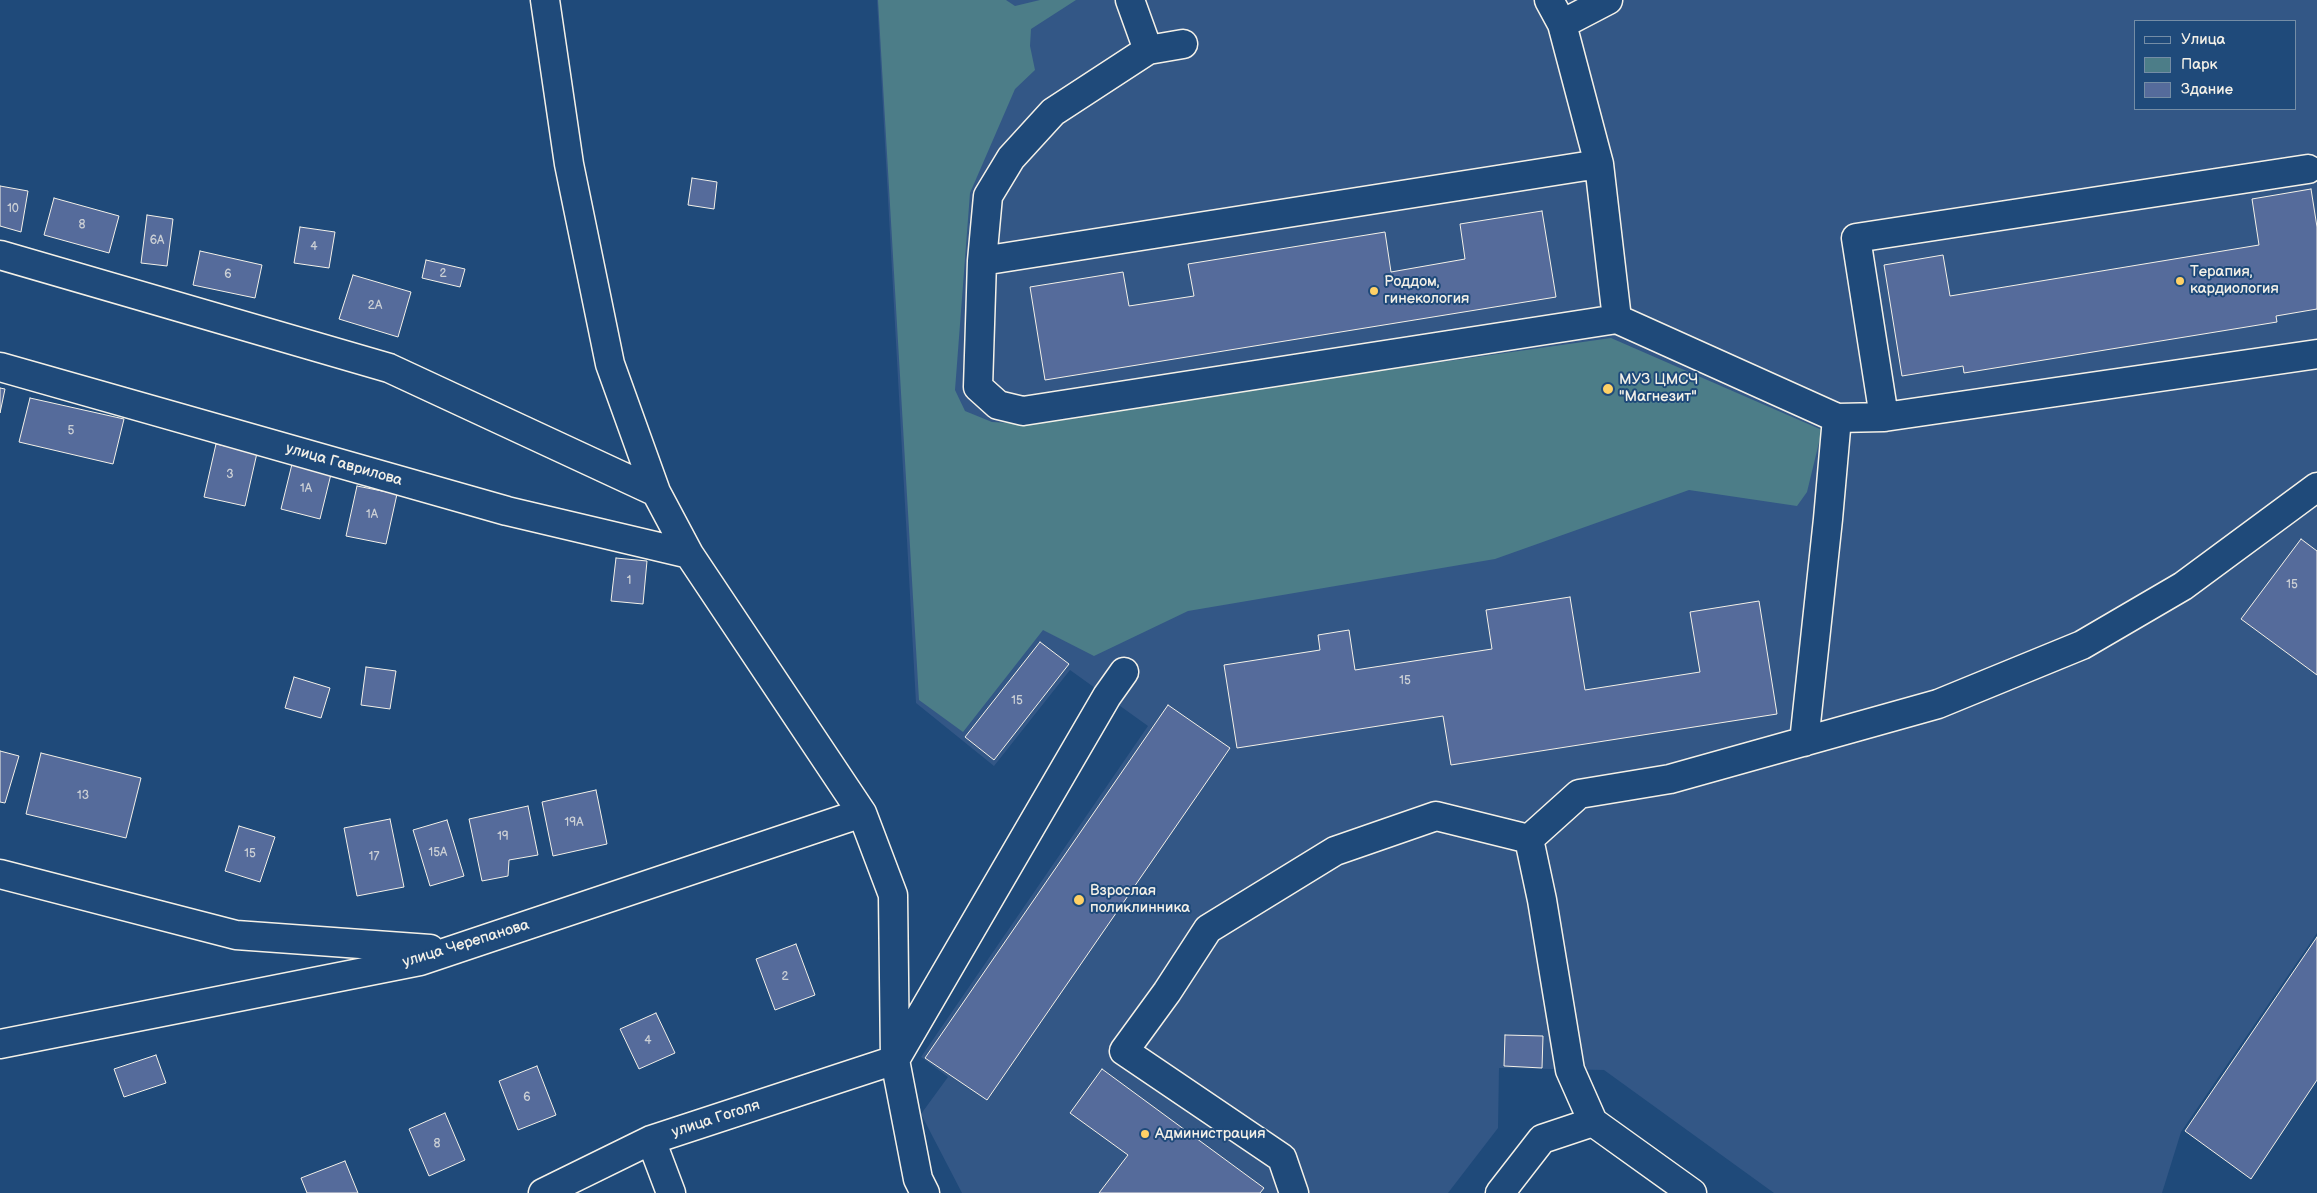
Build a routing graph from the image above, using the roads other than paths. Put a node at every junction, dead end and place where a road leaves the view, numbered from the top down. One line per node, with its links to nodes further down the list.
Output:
1 (546, 0): 18 (street)
2 (1130, 0): 7 (street)
3 (1549, 0): 5 (street)
4 (1608, 0): 5 (street)
5 (1562, 24): 8 (street)
6 (1183, 44): 7 (street)
7 (1148, 50): 11 (street)
8 (1599, 164): 11 (street); 12 (street)
9 (2308, 170): 15 (street)
10 (0, 255): 18 (street)
11 (982, 261): 12 (street)
12 (1617, 319): 16 (street)
13 (2317, 354): 15 (street)
14 (0, 367): 19 (street, улица Гаврилова)
15 (1884, 417): 16 (street)
16 (1837, 418): 21 (street)
17 (2317, 487): 21 (street)
18 (656, 492): 19 (street)
19 (689, 554): 22 (street)
20 (1124, 672): 27 (street)
21 (1804, 742): 23 (street)
22 (862, 813): 25 (street, улица Черепанова); 27 (street)
23 (1529, 839): 28 (street); 33 (street)
24 (0, 874): 25 (street)
25 (451, 951): 26 (street, улица Черепанова)
26 (0, 1044)
27 (895, 1060): 29 (street, улица Гоголя); 32 (street)
28 (1593, 1122): 34 (street); 35 (street)
29 (651, 1140): 30 (street, улица Гоголя); 31 (street)
30 (543, 1193)
31 (671, 1193)
32 (925, 1193)
33 (1294, 1193)
34 (1500, 1193)
35 (1692, 1193)

